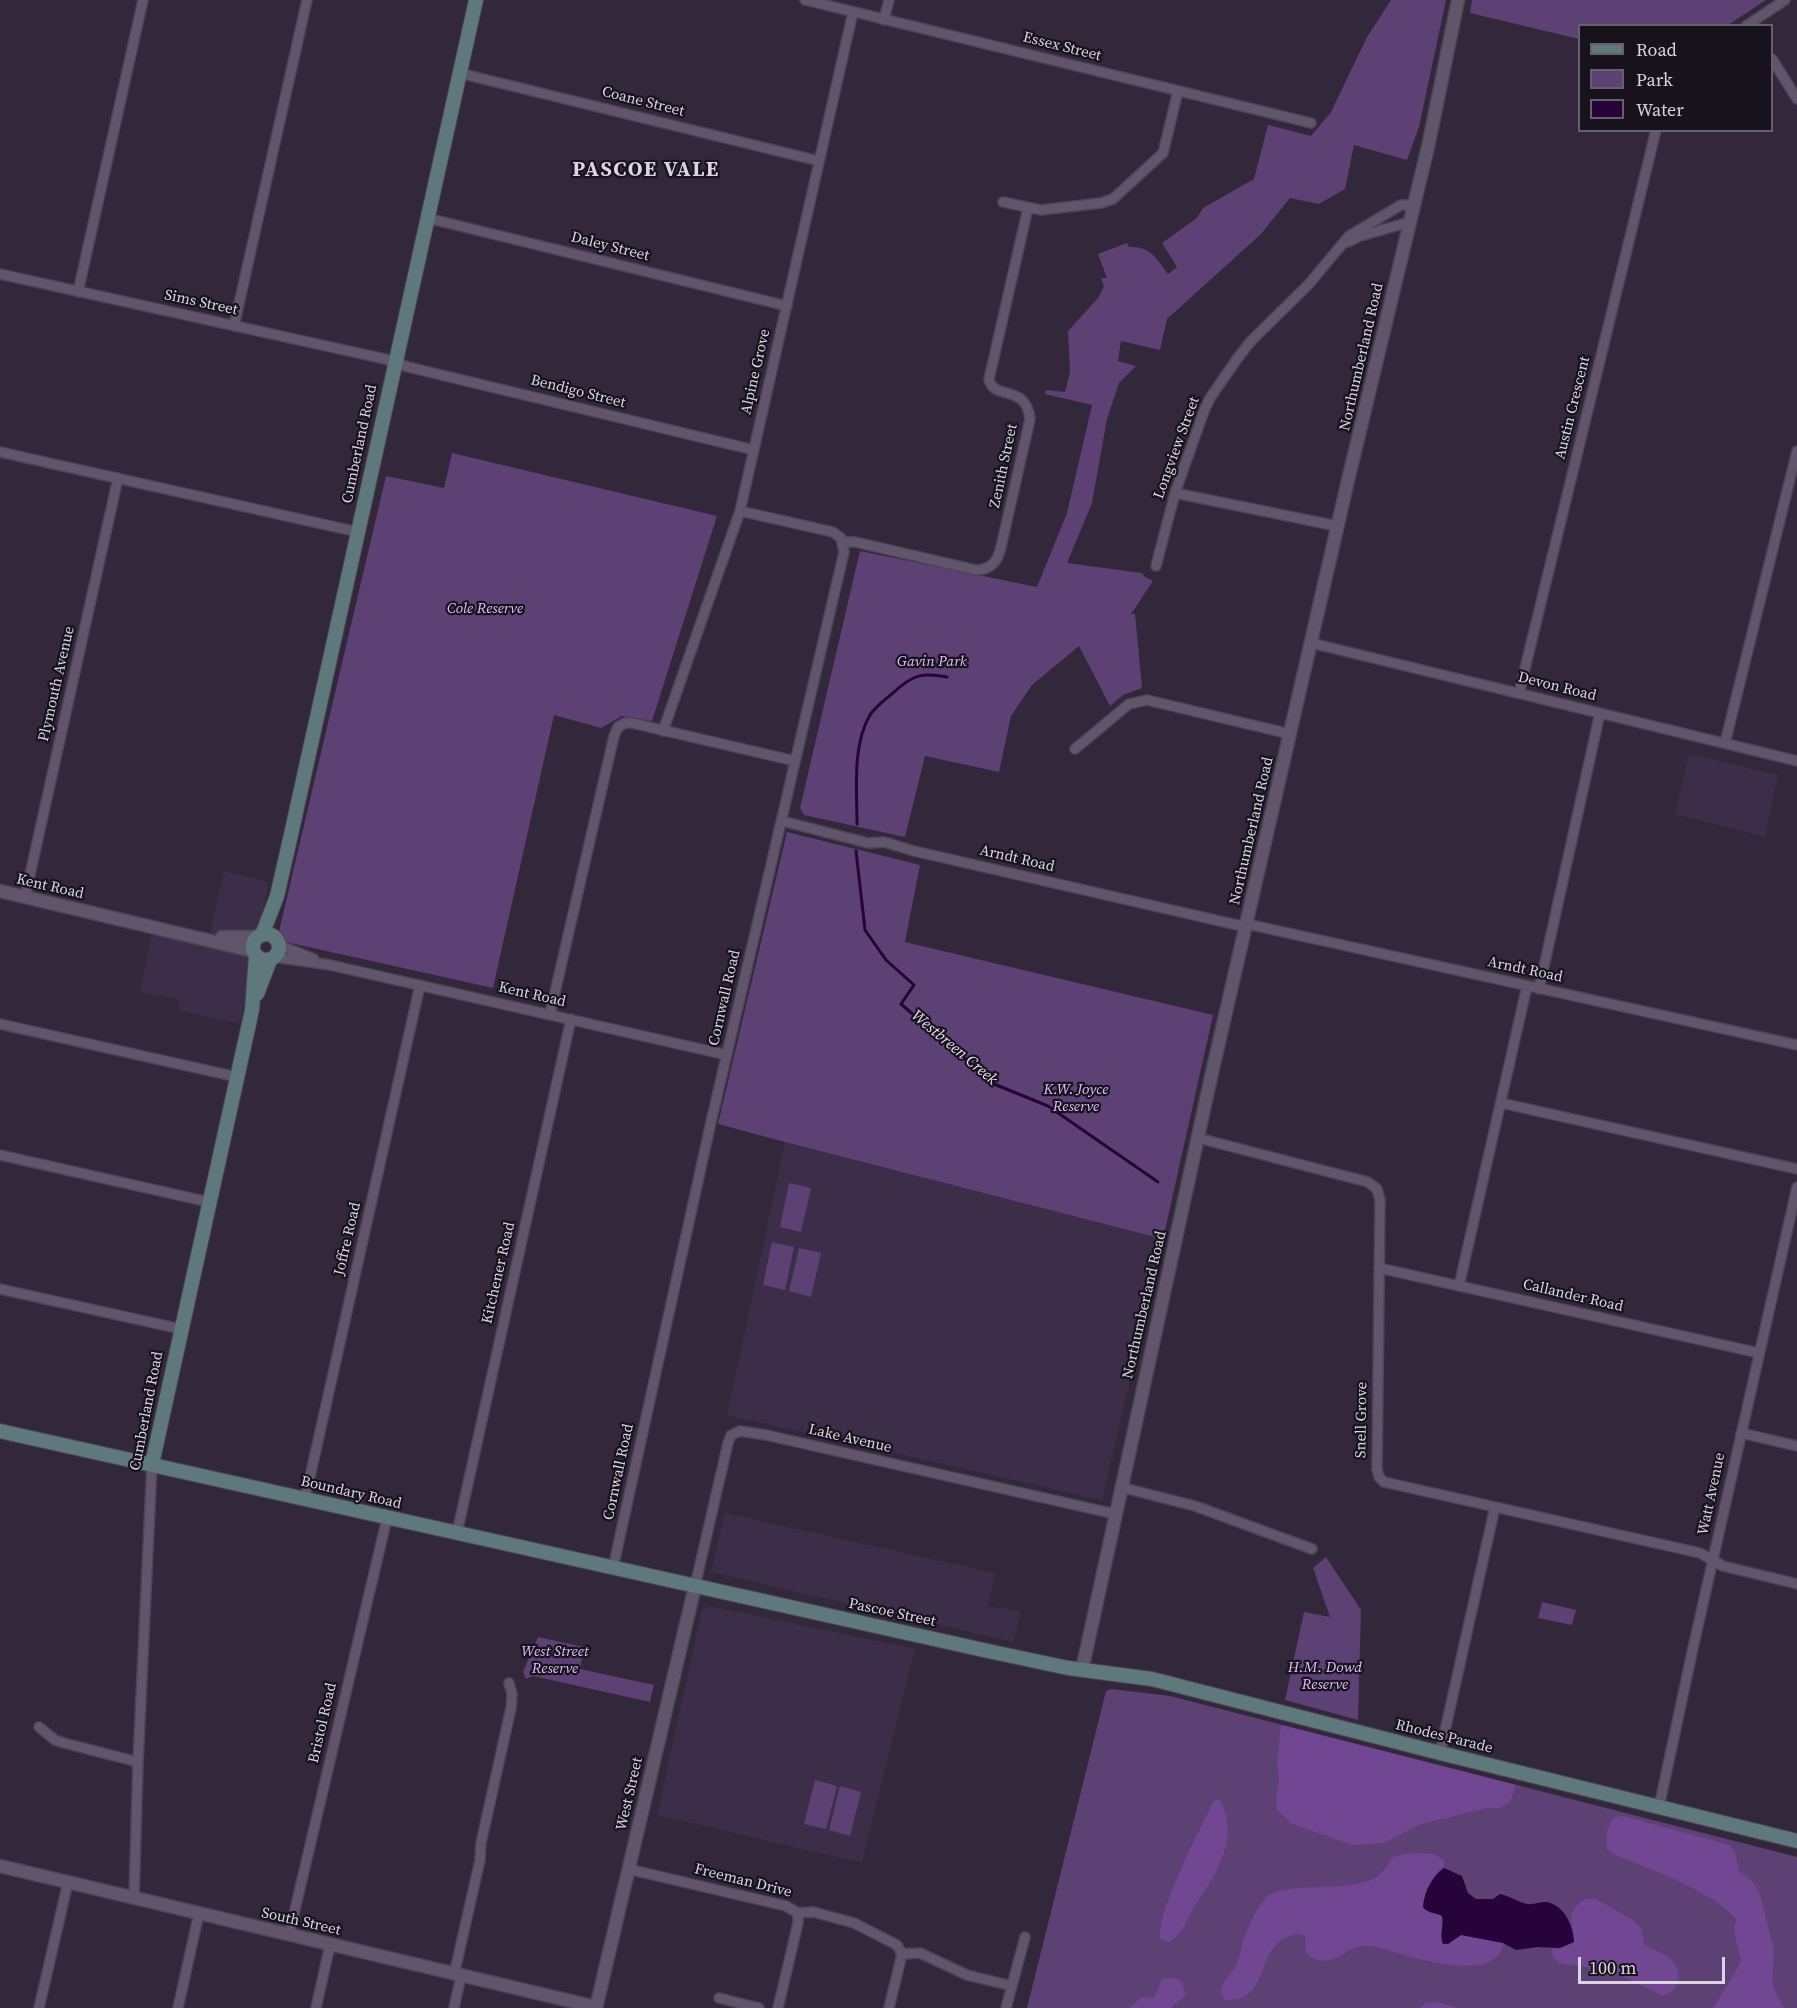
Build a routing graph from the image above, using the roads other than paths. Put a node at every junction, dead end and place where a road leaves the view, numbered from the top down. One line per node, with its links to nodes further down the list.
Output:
1 (143, 0): 25 (street)
2 (307, 0): 27 (street)
3 (476, 0): 12 (main road, Cumberland Road)
4 (805, 0): 8 (street, Essex Street)
5 (889, 0): 9 (street)
6 (1458, 0): 19 (street, Northumberland Road)
7 (1785, 0): 10 (street)
8 (853, 12): 9 (street, Essex Street); 17 (street, Alpine Grove)
9 (884, 20): 13 (street, Essex Street)
10 (1749, 24)
11 (1773, 61): 14 (street)
12 (459, 73): 17 (street, Coane Street); 21 (main road, Cumberland Road)
13 (1178, 91): 15 (street, Essex Street); 20 (street)
14 (1797, 99)
15 (1311, 123)
16 (1656, 132): 40 (street, Austin Crescent)
17 (819, 160): 26 (street, Alpine Grove)
18 (1003, 202): 20 (street)
19 (1414, 205): 22 (street, Northumberland Road); 23 (street, Longview Street)
20 (1028, 208): 37 (street, Zenith Street)
21 (427, 218): 26 (street, Daley Street); 28 (main road, Cumberland Road)
22 (1410, 222): 23 (street, Longview Street); 35 (street, Northumberland Road)
23 (1343, 245): 33 (street, Longview Street)
24 (0, 274): 25 (street, Sims Street)
25 (78, 291): 27 (street, Sims Street)
26 (787, 306): 29 (street, Alpine Grove)
27 (234, 326): 28 (street, Sims Street)
28 (395, 363): 29 (street, Bendigo Street); 36 (main road, Cumberland Road)
29 (753, 450): 34 (street, Alpine Grove)
30 (1797, 450): 44 (street)
31 (0, 452): 32 (street)
32 (118, 478): 36 (street); 50 (street, Plymouth Avenue)
33 (1175, 493): 35 (street); 38 (street, Longview Street)
34 (740, 511): 37 (street); 42 (street, Alpine Grove)
35 (1337, 526): 39 (street, Northumberland Road)
36 (358, 532): 52 (main road, Cumberland Road)
37 (843, 542): 46 (street, Cornwall Road)
38 (1156, 566)
39 (1311, 643): 40 (street, Devon Road); 43 (street, Northumberland Road)
40 (1519, 693): 41 (street, Devon Road)
41 (1600, 713): 44 (street, Devon Road); 55 (street)
42 (663, 730): 46 (street); 56 (street)
43 (1290, 734): 45 (street); 51 (street, Northumberland Road)
44 (1725, 743): 47 (street, Devon Road)
45 (1075, 749)
46 (795, 761): 48 (street, Cornwall Road)
47 (1797, 761)
48 (782, 821): 51 (street, Arndt Road); 60 (street, Cornwall Road)
49 (0, 891): 50 (street, Kent Road)
50 (25, 897): 52 (street, Kent Road)
51 (1246, 926): 54 (street, Arndt Road); 63 (street, Northumberland Road)
52 (266, 947): 53 (street, Kent Road); 61 (main road, Cumberland Road)
53 (420, 985): 56 (street, Kent Road); 78 (street, Joffre Road)
54 (1527, 986): 55 (street, Arndt Road); 62 (street)
55 (1539, 989): 59 (street, Arndt Road)
56 (550, 1014): 57 (street, Kent Road)
57 (571, 1019): 60 (street, Kent Road); 82 (street, Kitchener Road)
58 (0, 1024): 61 (street)
59 (1797, 1045)
60 (727, 1055): 85 (street, Cornwall Road)
61 (237, 1077): 67 (main road, Cumberland Road)
62 (1501, 1103): 65 (street); 69 (street)
63 (1198, 1138): 68 (street, Snell Grove); 77 (street, Northumberland Road)
64 (0, 1155): 67 (street)
65 (1797, 1169)
66 (1797, 1187): 72 (street, Watt Avenue)
67 (209, 1202): 71 (main road, Cumberland Road)
68 (1379, 1268): 69 (street, Callander Road); 79 (street, Snell Grove)
69 (1459, 1286): 72 (street, Callander Road)
70 (0, 1289): 71 (street)
71 (181, 1329): 76 (main road, Cumberland Road)
72 (1759, 1353): 74 (street, Watt Avenue)
73 (0, 1431): 76 (main road, Boundary Road)
74 (1741, 1433): 75 (street); 84 (street, Watt Avenue)
75 (1797, 1446)
76 (152, 1464): 78 (main road, Boundary Road); 92 (street, Cumberland Road)
77 (1120, 1487): 80 (street, Northumberland Road); 83 (street)
78 (305, 1499): 81 (main road, Boundary Road)
79 (1495, 1507): 84 (street, Snell Grove); 91 (street)
80 (1115, 1514): 87 (street, Lake Avenue); 88 (street, Northumberland Road)
81 (387, 1518): 82 (main road, Boundary Road); 101 (street, Bristol Road)
82 (457, 1533): 85 (main road, Boundary Road)
83 (1312, 1549)
84 (1713, 1560): 86 (street, Snell Grove); 93 (street, Watt Avenue)
85 (613, 1568): 87 (main road, Boundary Road)
86 (1797, 1584)
87 (694, 1586): 88 (main road, Pascoe Street); 96 (street, West Street)
88 (1082, 1670): 91 (main road, Rhodes Parade)
89 (509, 1683): 105 (street)
90 (39, 1727): 92 (street)
91 (1440, 1753): 93 (main road, Rhodes Parade)
92 (138, 1762): 98 (street, Cumberland Road)
93 (1659, 1807): 94 (main road, Rhodes Parade)
94 (1797, 1840)
95 (0, 1866): 97 (street, South Street)
96 (628, 1869): 100 (street, Freeman Drive); 112 (street, West Street)
97 (68, 1882): 98 (street, South Street); 108 (street)
98 (134, 1898): 99 (street, South Street)
99 (199, 1913): 101 (street, South Street); 109 (street)
100 (798, 1913): 104 (street, Freeman Drive); 114 (street)
101 (289, 1935): 103 (street, South Street)
102 (1025, 1937): 106 (street)
103 (330, 1945): 105 (street, South Street); 110 (street)
104 (902, 1954): 106 (street); 115 (street)
105 (458, 1975): 111 (street); 112 (street, South Street)
106 (1012, 1986): 116 (street)
107 (719, 1998): 113 (street)
108 (39, 2008)
109 (177, 2008)
110 (316, 2008)
111 (454, 2008)
112 (596, 2008)
113 (759, 2008)
114 (778, 2008)
115 (889, 2008)
116 (1006, 2008)

